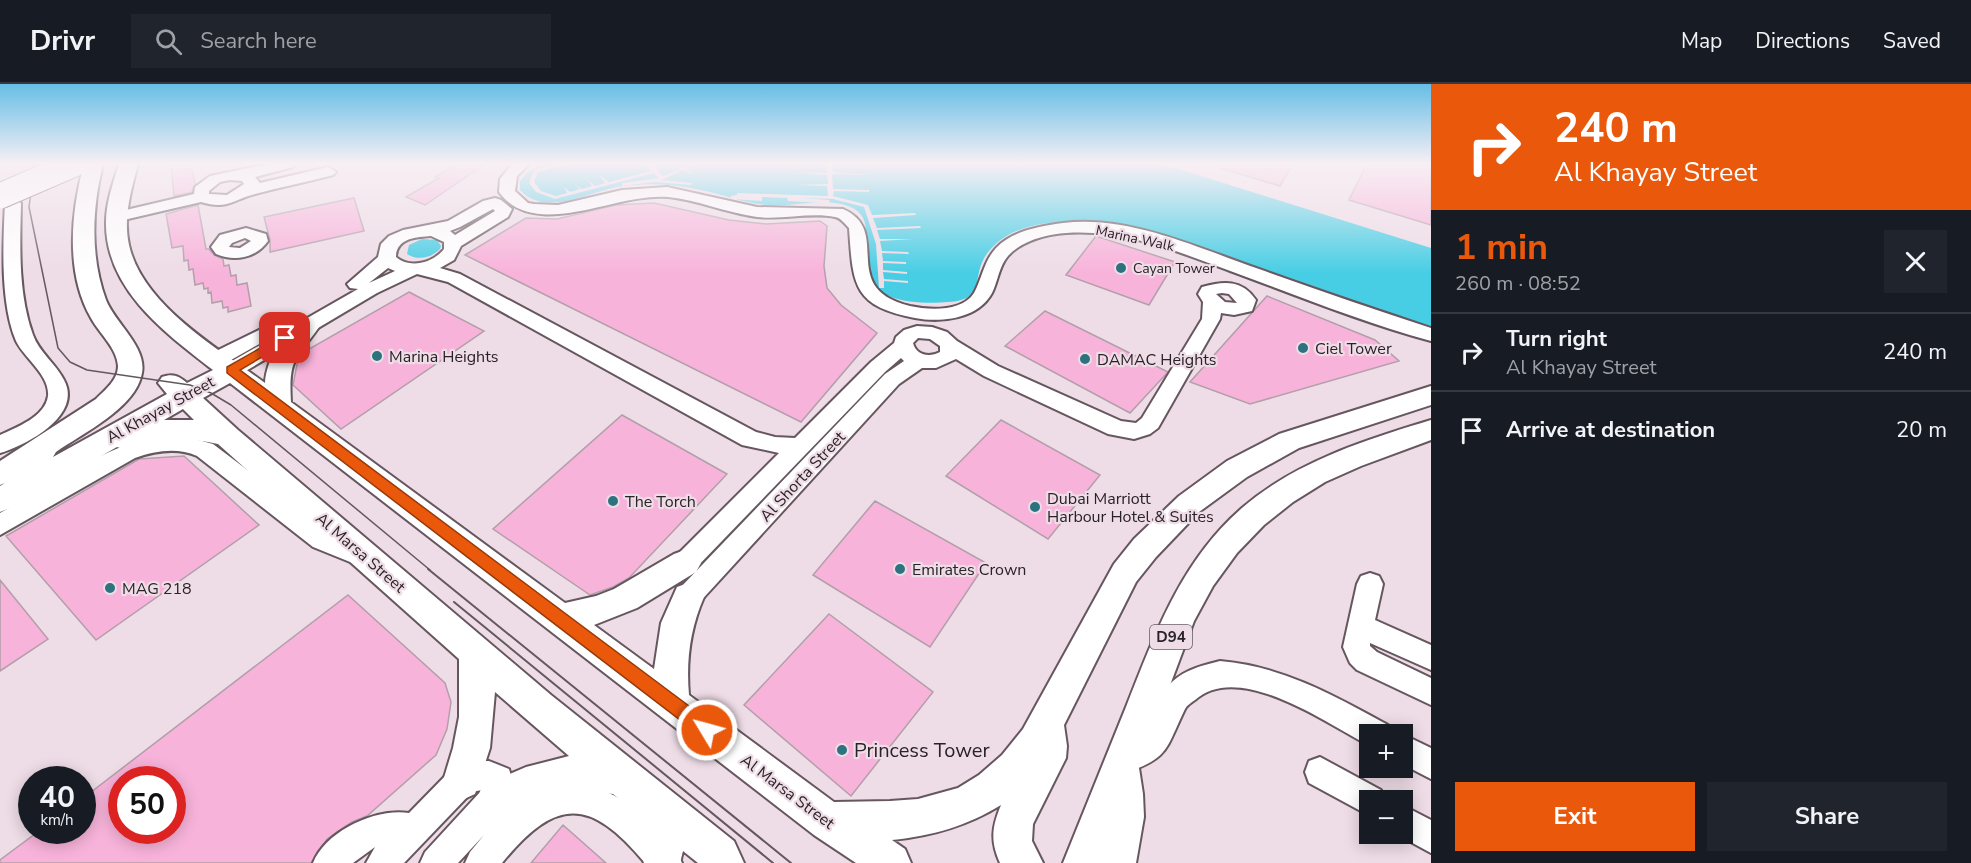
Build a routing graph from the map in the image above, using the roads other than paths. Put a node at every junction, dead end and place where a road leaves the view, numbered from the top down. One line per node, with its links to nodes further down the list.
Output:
1 (7, 200): 28 (street)
2 (88, 200): 30 (main road)
3 (119, 200): 9 (main road, Al Marsa Street)
4 (160, 200): 9 (street)
5 (227, 200): 11 (street)
6 (516, 200): 7 (street, Marina Walk)
7 (599, 200)
8 (708, 200): 17 (street, Marina Walk)
9 (116, 210): 21 (main road, Al Marsa Street)
10 (431, 231): 12 (street); 12 (street, Al Khayay Street); 13 (street, Al Khayay Street)
11 (239, 234)
12 (450, 251): 14 (street, Al Khayay Street); 15 (street)
13 (387, 258): 14 (street); 21 (street, Al Khayay Street)
14 (417, 268): 15 (street); 18 (street, Al Khayay Street)
15 (454, 278): 27 (street)
16 (1212, 310): 16 (street); 20 (street)
17 (925, 322): 19 (street, Marina Walk); 20 (street); 20 (street)
18 (309, 324): 21 (street, Al Khayay Street); 24 (main road)
19 (1431, 335)
20 (928, 353): 29 (street, Al Shorta Street); 39 (street, Al Shorta Street)
21 (224, 364): 22 (main road, Al Khayay Street); 24 (main road, Al Marsa Street)
22 (177, 389): 26 (main road, Al Marsa Street); 30 (main road, Al Khayay Street); 33 (main road, Al Khayay Street)
23 (1431, 395): 47 (main road)
24 (278, 405): 40 (main road, Al Marsa Street)
25 (1431, 430): 49 (main road, D94)
26 (228, 437): 34 (main road); 36 (main road, Al Marsa Street)
27 (750, 440): 29 (street); 32 (street)
28 (0, 445)
29 (800, 446): 32 (street, Al Shorta Street)
30 (27, 459): 31 (main road, Al Khayay Street)
31 (0, 474)
32 (768, 479): 37 (street, Al Shorta Street)
33 (0, 500)
34 (0, 505)
35 (0, 525): 36 (street)
36 (367, 557): 42 (main road, Al Marsa Street)
37 (684, 563): 40 (main road)
38 (1370, 584): 41 (street)
39 (688, 597): 45 (main road)
40 (560, 619): 45 (main road, Al Marsa Street)
41 (1361, 626): 43 (street); 44 (street)
42 (475, 652): 52 (main road, Al Marsa Street); 53 (main road)
43 (1431, 658)
44 (1431, 693)
45 (672, 704): 57 (main road, Al Marsa Street)
46 (1359, 725): 49 (street)
47 (1041, 732): 57 (main road); 68 (main road)
48 (1413, 754): 50 (street)
49 (1121, 763): 69 (main road, D94); 70 (main road)
50 (1431, 764)
51 (1320, 772): 54 (street)
52 (620, 776): 55 (main road); 56 (main road, Al Marsa Street)
53 (462, 781): 55 (street); 59 (street)
54 (1359, 795)
55 (496, 800): 65 (street)
56 (671, 816): 61 (main road, Al Marsa Street); 62 (main road)
57 (828, 821): 67 (main road, Al Marsa Street)
58 (1413, 826): 60 (street)
59 (415, 829): 63 (street); 64 (street)
60 (1431, 837)
61 (722, 859)
62 (664, 860): 66 (street)
63 (329, 863)
64 (382, 863)
65 (436, 863)
66 (481, 863)
67 (891, 863)
68 (1023, 863)
69 (1083, 863)
70 (1116, 863)

